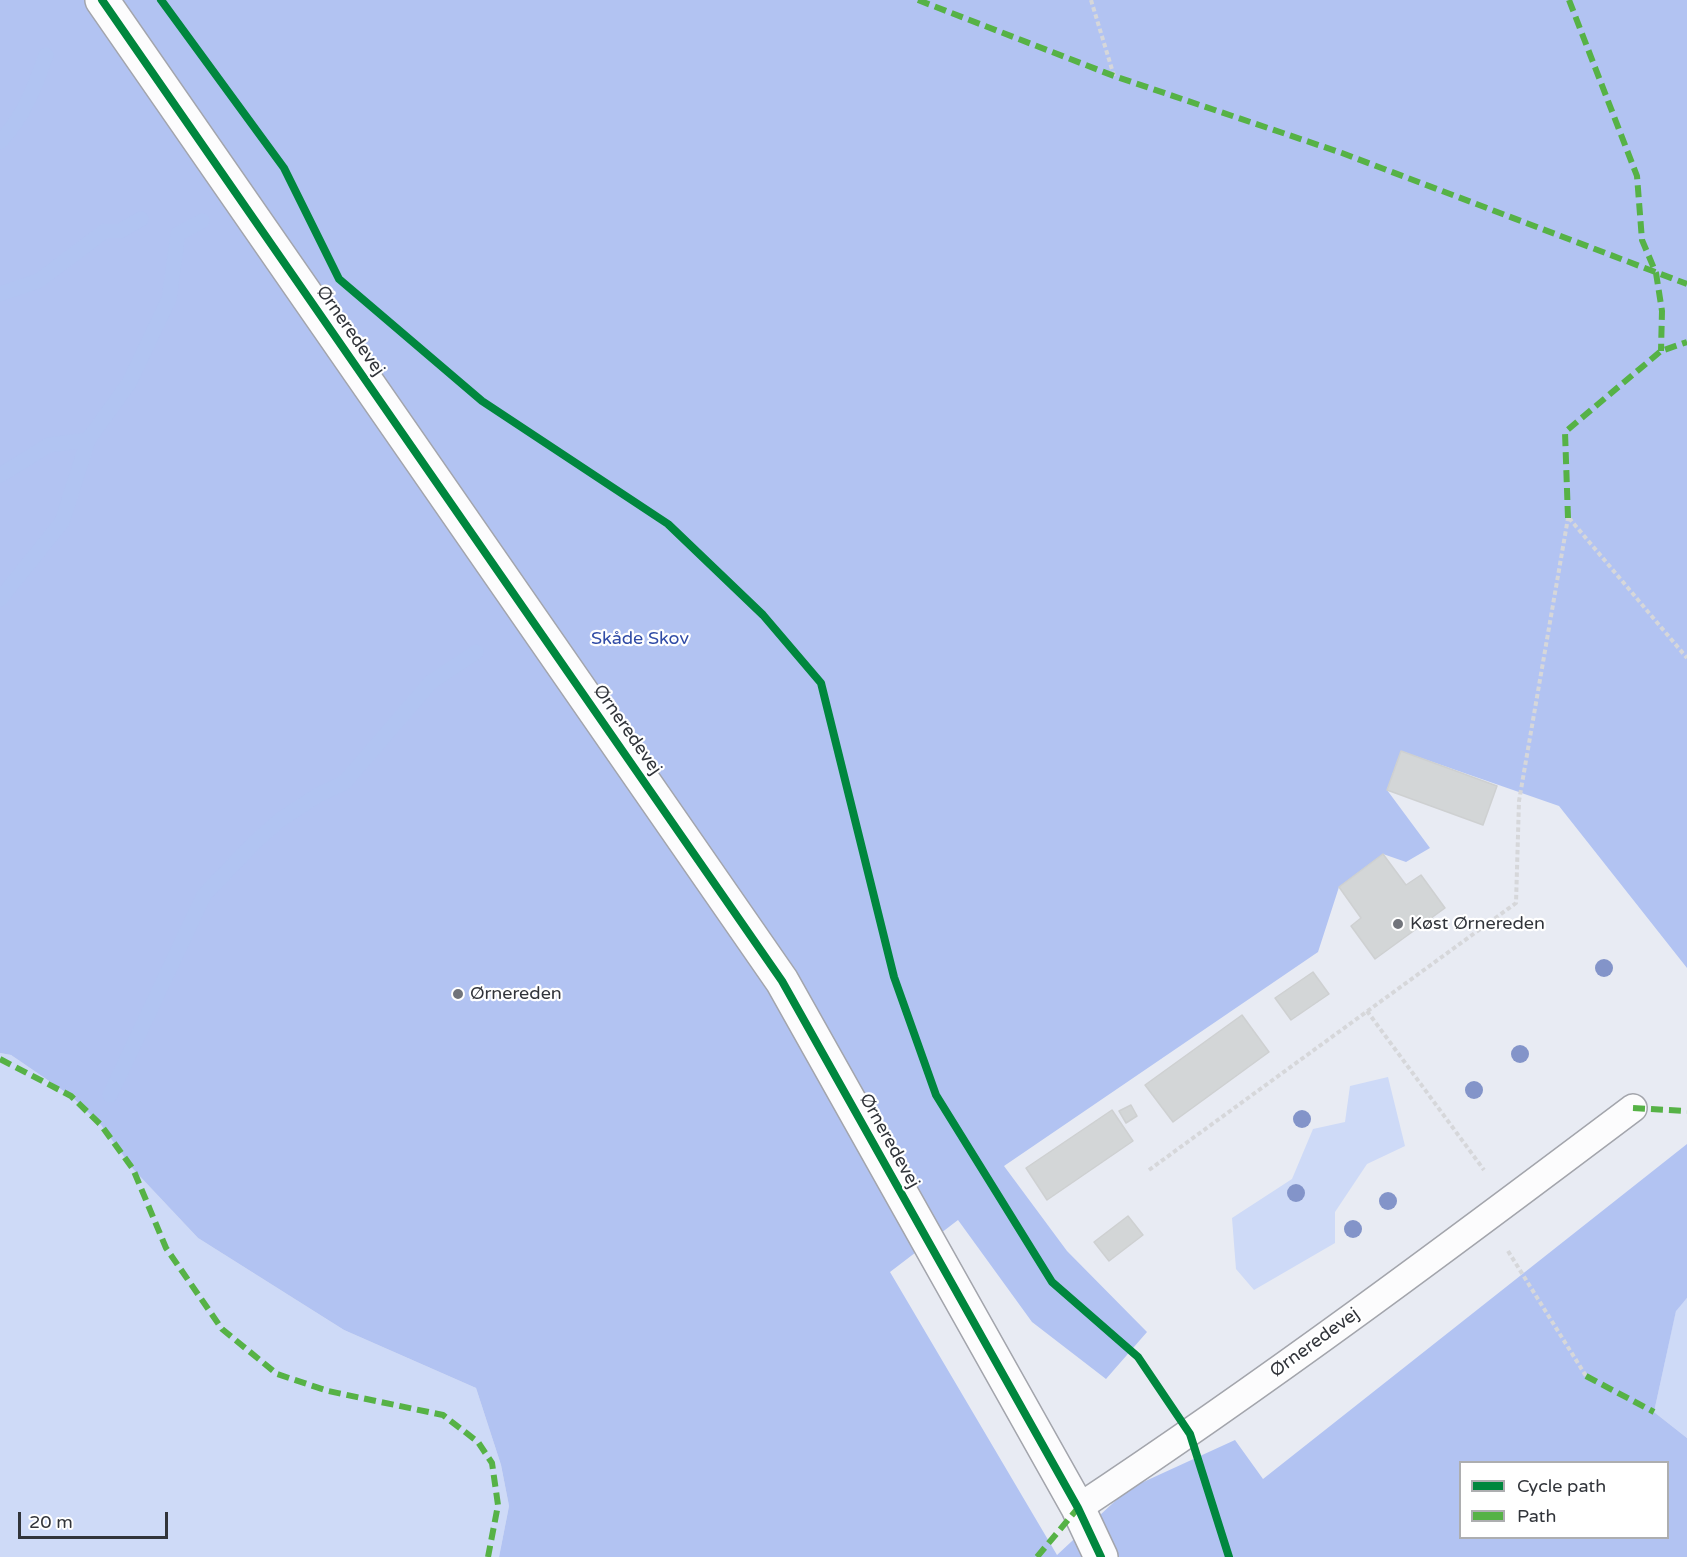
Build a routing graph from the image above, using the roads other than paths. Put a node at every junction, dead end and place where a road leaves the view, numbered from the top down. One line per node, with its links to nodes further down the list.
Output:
1 (102, 0): 3 (street, Ørneredevej)
2 (1633, 1108): 3 (lane, Ørneredevej)
3 (1078, 1508): 4 (street)
4 (1101, 1557)

